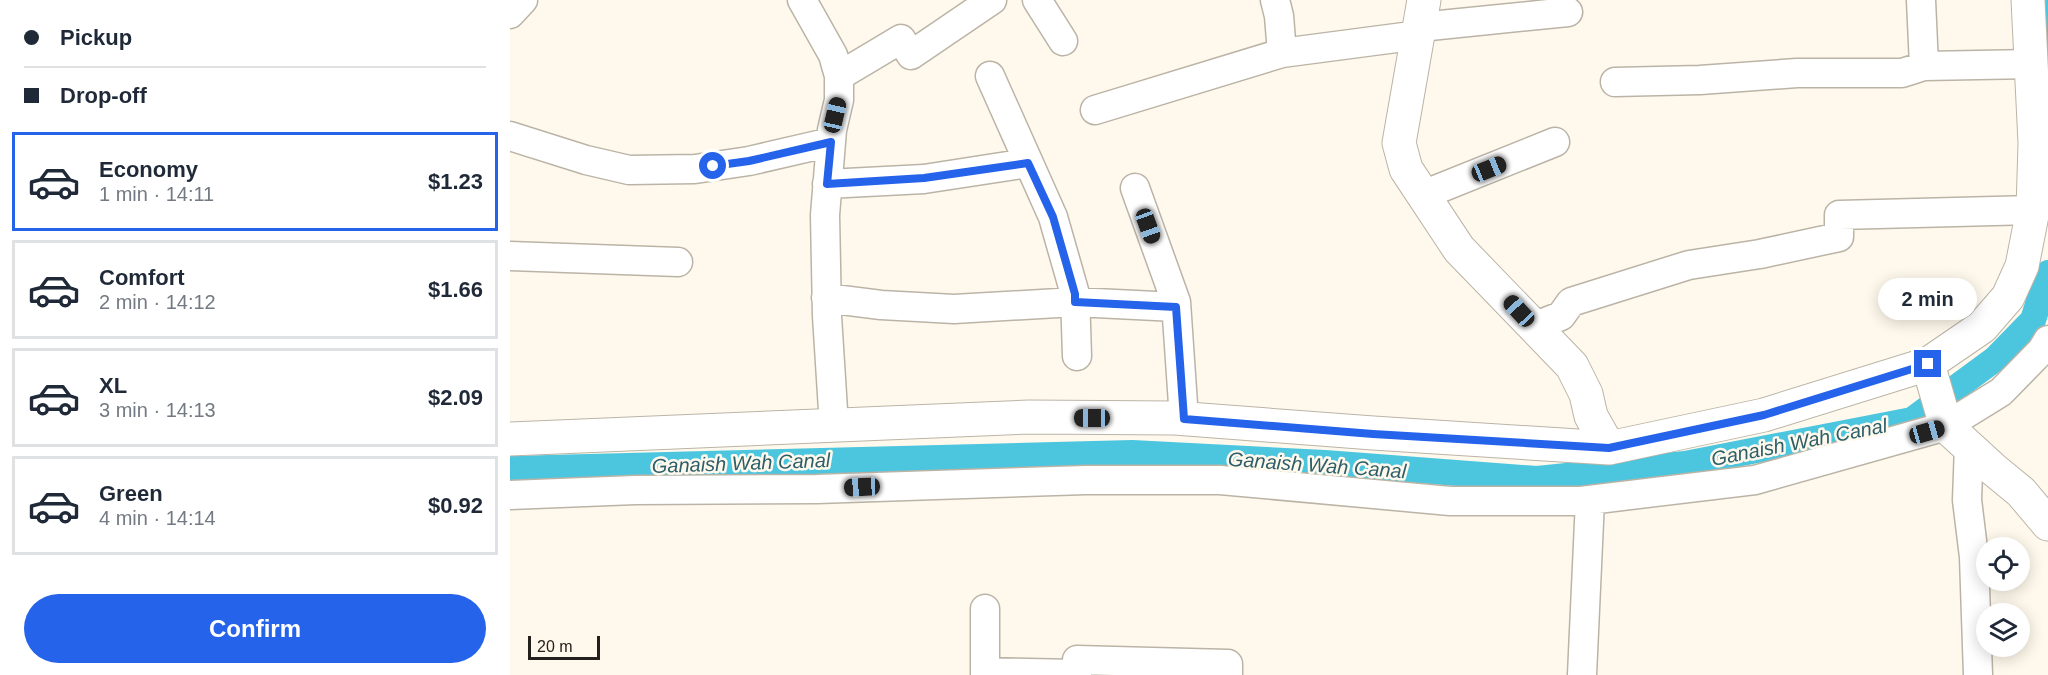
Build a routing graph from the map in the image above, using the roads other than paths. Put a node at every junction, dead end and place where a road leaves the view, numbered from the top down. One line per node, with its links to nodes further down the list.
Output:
1 (523, 0): 9 (street)
2 (802, 0): 15 (street)
3 (992, 0): 15 (street)
4 (1037, 0): 11 (street)
5 (1275, 0): 12 (street)
6 (1921, 0): 14 (street)
7 (2028, 0): 13 (street)
8 (1568, 12): 10 (street)
9 (510, 14)
10 (1421, 21): 12 (street); 25 (street)
11 (1063, 41)
12 (1282, 53): 18 (street)
13 (2032, 64): 14 (street); 26 (street)
14 (1924, 66): 17 (street)
15 (839, 76): 20 (street)
16 (990, 76): 22 (street)
17 (1616, 82)
18 (1095, 110)
19 (510, 136): 20 (street)
20 (831, 142): 23 (street)
21 (1555, 142): 25 (street)
22 (1028, 163): 23 (street); 30 (street)
23 (827, 184): 29 (street)
24 (1134, 188): 31 (street)
25 (1423, 195): 32 (street)
26 (2033, 210): 32 (street); 35 (street)
27 (510, 256): 28 (street)
28 (678, 262)
29 (826, 298): 30 (street); 37 (street)
30 (1075, 302): 31 (street); 34 (street)
31 (1176, 307): 36 (street)
32 (1533, 327): 40 (street)
33 (2048, 340): 38 (street)
34 (1077, 356)
35 (1928, 364): 38 (street); 40 (street)
36 (1184, 419): 37 (street); 40 (street)
37 (834, 426): 39 (street)
38 (1953, 429): 42 (street); 43 (street); 50 (street)
39 (510, 439)
40 (1609, 448)
41 (510, 495): 42 (street)
42 (1590, 500): 49 (street)
43 (2048, 524)
44 (985, 609): 45 (street)
45 (986, 674): 46 (street)
46 (1077, 674): 47 (street)
47 (1228, 675): 48 (street)
48 (1233, 675)
49 (1582, 675)
50 (1978, 675)

